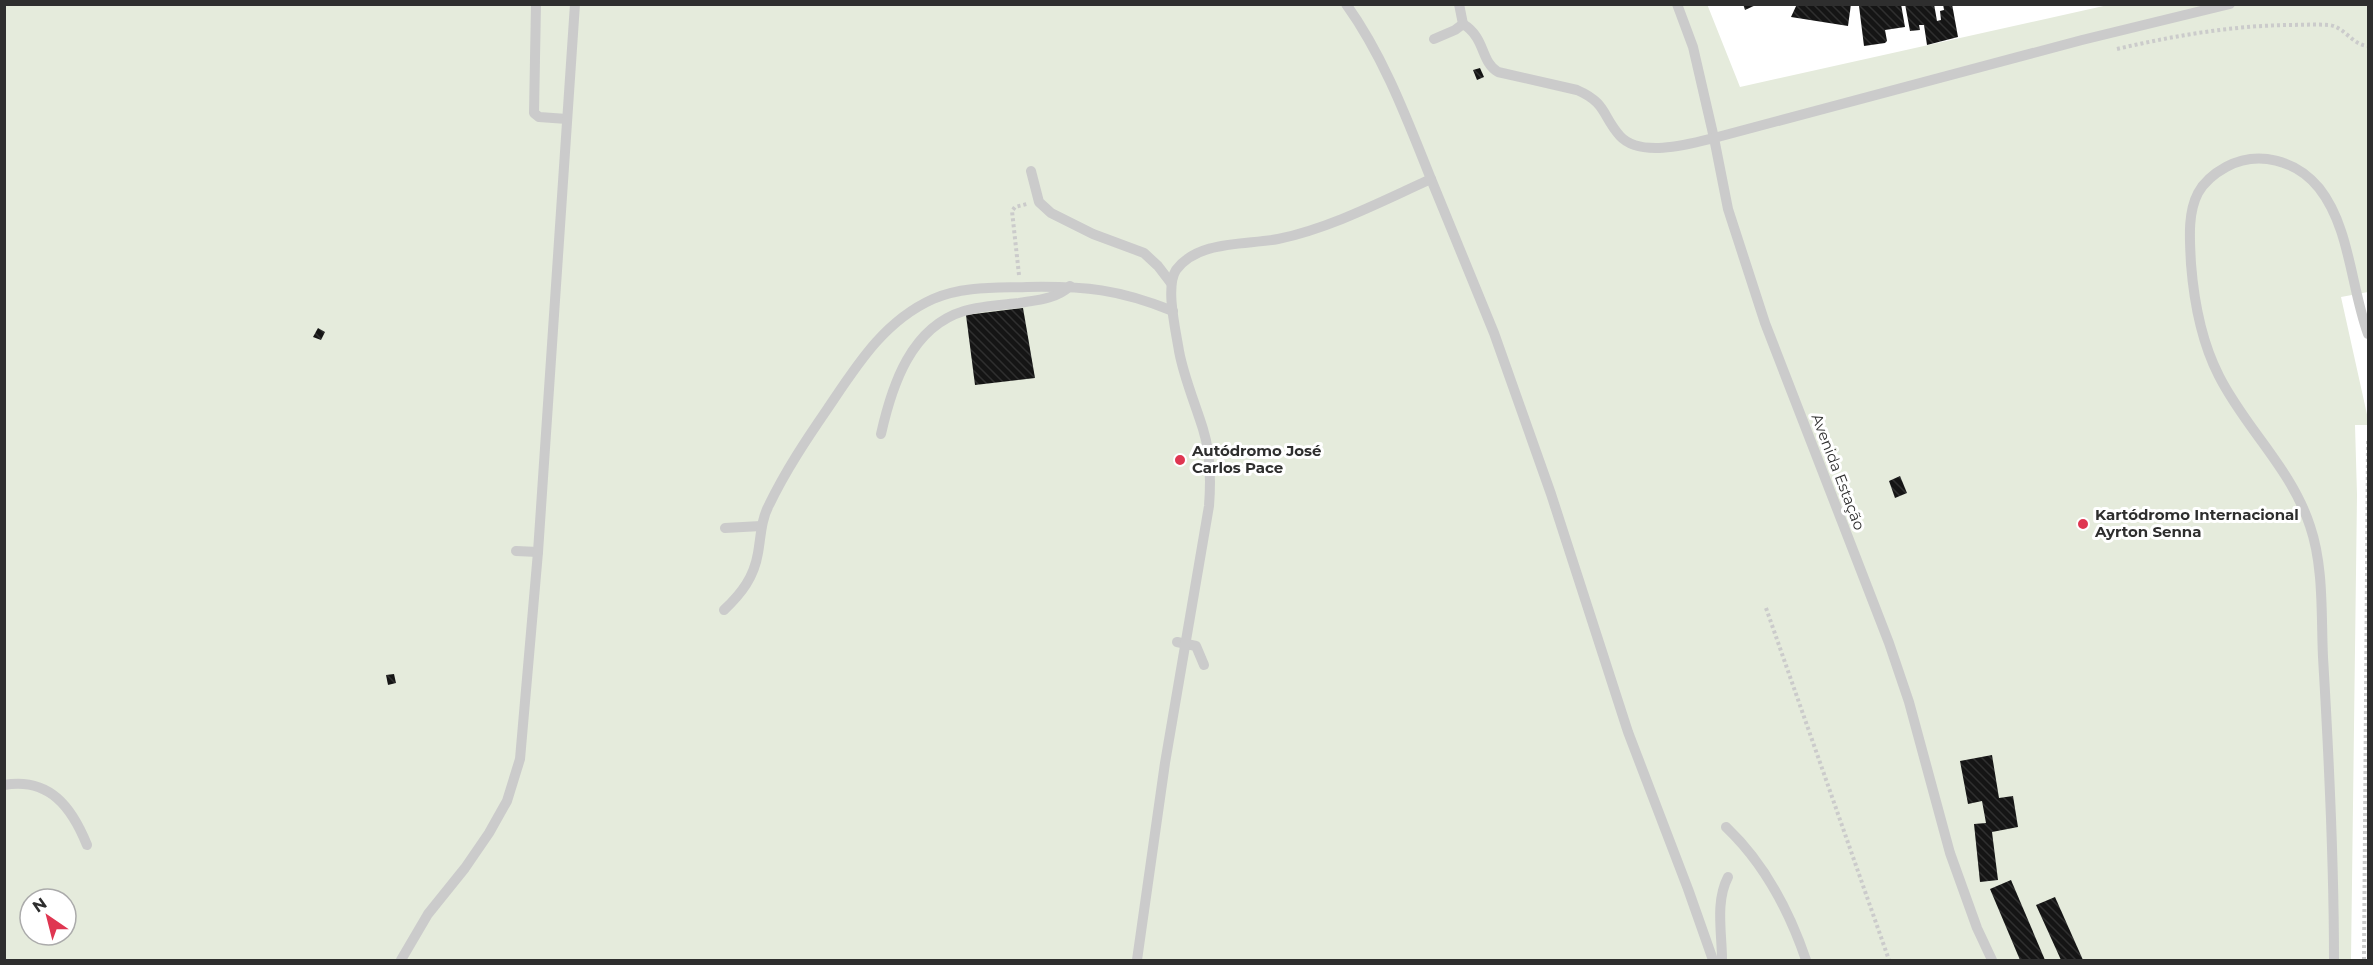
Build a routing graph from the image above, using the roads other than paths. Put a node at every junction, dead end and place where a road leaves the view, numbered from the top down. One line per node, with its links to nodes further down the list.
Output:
1 (536, 4): 9 (lane)
2 (575, 4): 9 (lane)
3 (1346, 4): 12 (lane)
4 (1459, 4): 7 (lane)
5 (1677, 4): 10 (lane, Avenida Estação)
6 (2230, 4): 10 (lane)
7 (1463, 24): 8 (lane); 10 (lane)
8 (1434, 39)
9 (567, 119): 21 (lane)
10 (1714, 138): 34 (lane, Avenida Estação)
11 (1031, 171): 13 (lane)
12 (1431, 179): 13 (lane); 31 (lane)
13 (1171, 283): 15 (lane)
14 (1070, 286): 15 (lane); 17 (lane); 18 (lane)
15 (1173, 311): 23 (lane)
16 (2368, 334): 35 (lane)
17 (881, 434)
18 (761, 526): 19 (lane); 22 (lane)
19 (725, 528)
20 (516, 550): 21 (lane)
21 (538, 552): 29 (lane)
22 (724, 610)
23 (1182, 643): 24 (lane); 30 (lane)
24 (1204, 665)
25 (4, 785): 27 (lane)
26 (1726, 827): 33 (lane)
27 (87, 845)
28 (1728, 877): 32 (lane)
29 (400, 960)
30 (1137, 960)
31 (1713, 960)
32 (1722, 960)
33 (1806, 960)
34 (1992, 960)
35 (2334, 960)

